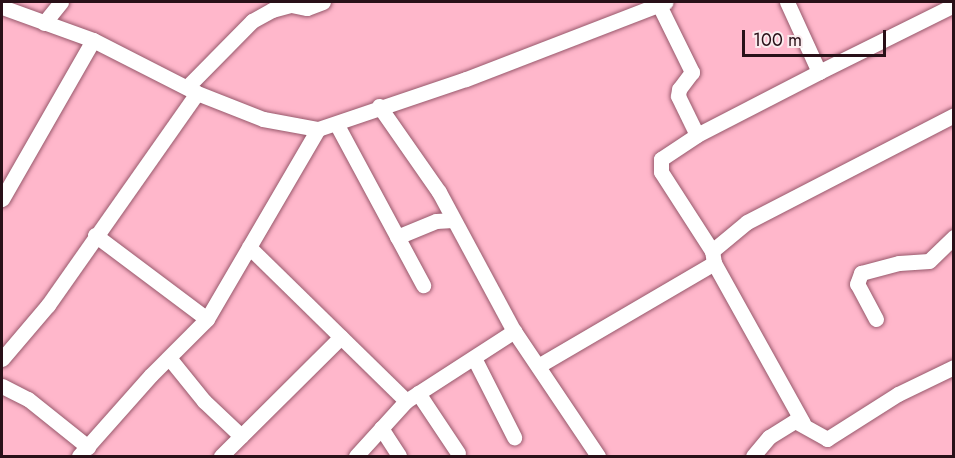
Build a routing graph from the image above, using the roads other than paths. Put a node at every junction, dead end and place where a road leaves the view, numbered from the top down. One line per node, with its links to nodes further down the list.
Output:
1 (61, 2): 8 (street)
2 (323, 2): 4 (street)
3 (787, 2): 10 (street)
4 (291, 3): 11 (street)
5 (662, 3): 12 (street); 16 (street)
6 (954, 5): 10 (street)
7 (2, 7): 8 (street)
8 (44, 23): 9 (street)
9 (93, 40): 11 (street); 17 (street)
10 (819, 72): 16 (street)
11 (192, 90): 15 (street); 19 (street)
12 (379, 106): 14 (street); 18 (street)
13 (954, 115): 23 (street)
14 (337, 125): 15 (street); 20 (street)
15 (318, 129): 22 (street)
16 (697, 135): 23 (street)
17 (2, 199)
18 (453, 220): 20 (street); 27 (street)
19 (95, 235): 25 (street); 30 (street)
20 (397, 237): 24 (street)
21 (954, 237): 26 (street)
22 (249, 248): 25 (street); 28 (street)
23 (713, 257): 32 (street); 36 (street)
24 (423, 285)
25 (207, 319): 31 (street)
26 (876, 319)
27 (514, 331): 29 (street); 32 (street)
28 (341, 337): 35 (street); 38 (street)
29 (474, 357): 35 (street); 39 (street)
30 (2, 359)
31 (170, 359): 38 (street); 40 (street)
32 (538, 366): 45 (street)
33 (954, 367): 36 (street)
34 (2, 386): 40 (street)
35 (412, 397): 37 (street); 41 (street)
36 (803, 423): 46 (street)
37 (381, 428): 43 (street); 44 (street)
38 (241, 436): 42 (street)
39 (514, 437)
40 (84, 452)
41 (458, 453)
42 (221, 456)
43 (356, 456)
44 (399, 456)
45 (598, 456)
46 (753, 456)

